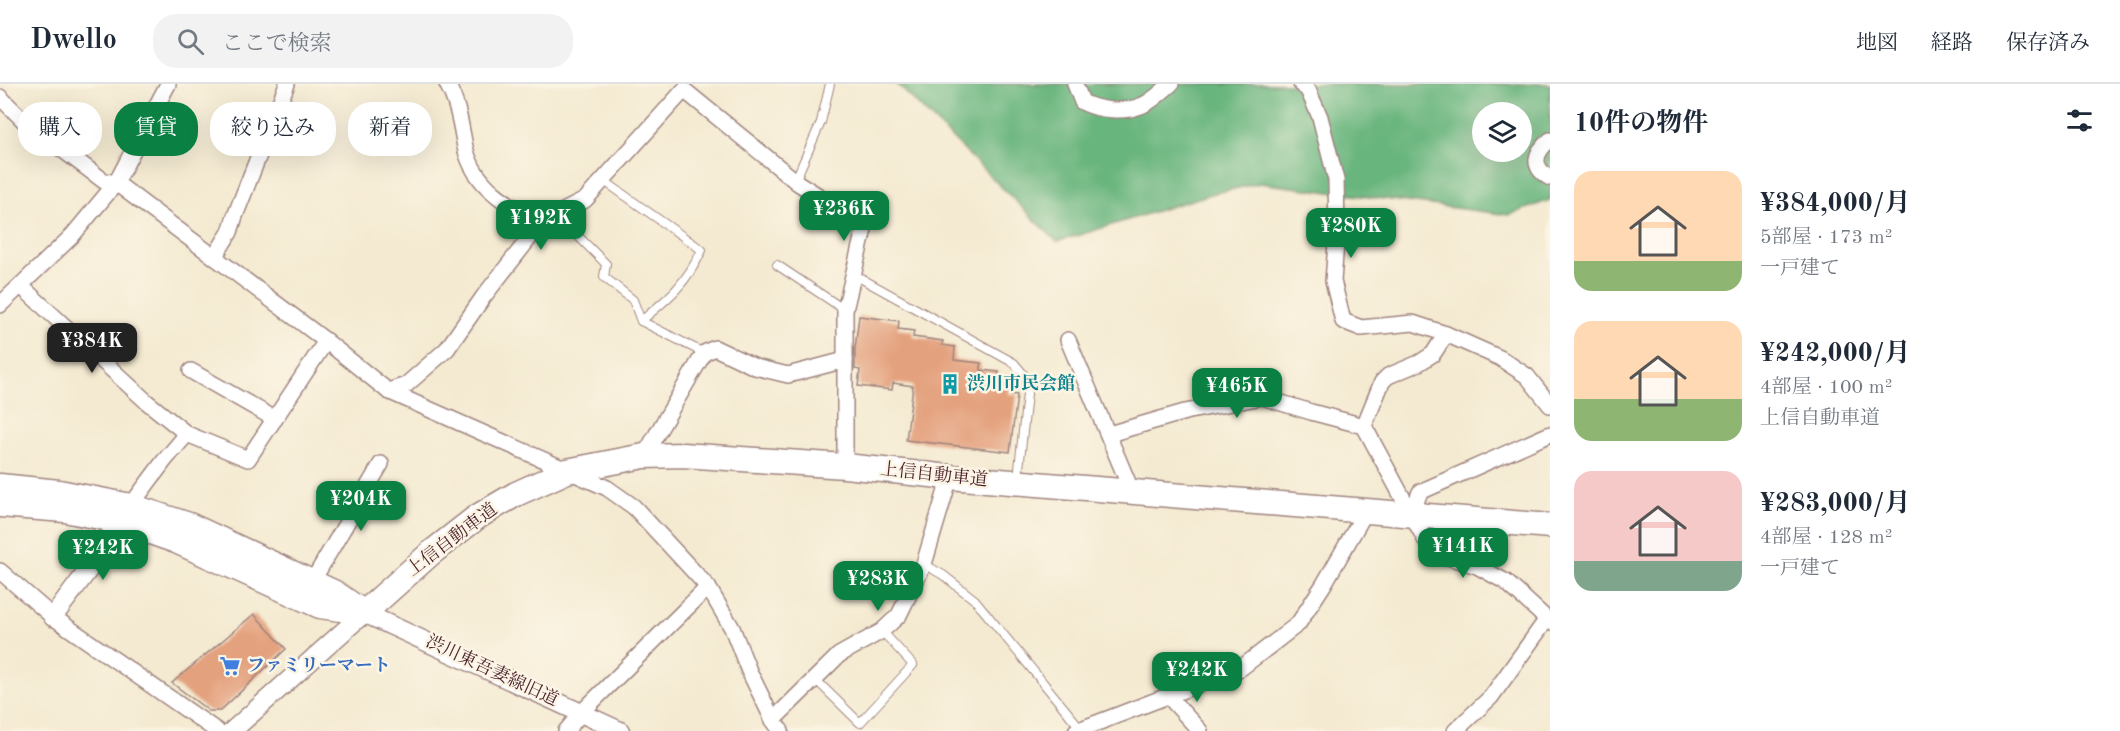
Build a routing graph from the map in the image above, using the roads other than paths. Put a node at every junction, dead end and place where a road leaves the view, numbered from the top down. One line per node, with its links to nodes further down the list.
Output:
1 (168, 84): 13 (street)
2 (287, 84): 16 (street)
3 (447, 84): 15 (street)
4 (830, 84): 12 (lane)
5 (1075, 84): 6 (street)
6 (1171, 84)
7 (1301, 84): 23 (street)
8 (0, 97): 13 (street)
9 (1550, 140): 10 (street)
10 (1550, 178)
11 (603, 180): 12 (street); 14 (street); 22 (lane)
12 (795, 181): 18 (street)
13 (116, 183): 16 (street); 19 (street)
14 (557, 215): 15 (street); 22 (lane)
15 (542, 222): 29 (street)
16 (215, 256): 25 (street)
17 (777, 265): 21 (lane)
18 (853, 274): 21 (street); 41 (lane)
19 (21, 286): 20 (street); 33 (street)
20 (0, 305)
21 (845, 310): 27 (street)
22 (640, 321): 26 (lane)
23 (1446, 334): 30 (street); 32 (street)
24 (1068, 340): 34 (street)
25 (326, 341): 29 (street); 31 (street)
26 (704, 353): 27 (street); 36 (street)
27 (845, 360): 38 (street)
28 (191, 371): 31 (street)
29 (388, 391): 39 (street)
30 (1550, 405)
31 (275, 419): 33 (street)
32 (1364, 426): 34 (street); 47 (street)
33 (187, 434): 46 (street)
34 (1109, 434): 43 (street)
35 (1550, 434): 47 (street)
36 (644, 456): 38 (highway, 上信自動車道); 39 (highway, 上信自動車道)
37 (381, 464): 51 (street)
38 (845, 466): 40 (highway, 上信自動車道)
39 (567, 471): 52 (street); 53 (highway, 上信自動車道)
40 (950, 477): 41 (highway, 上信自動車道); 49 (street)
41 (1017, 483): 43 (highway, 上信自動車道)
42 (0, 486): 46 (highway)
43 (1132, 492): 45 (highway, 上信自動車道)
44 (0, 505): 46 (highway)
45 (1366, 511): 47 (highway, 上信自動車道); 58 (street)
46 (125, 513): 51 (highway); 53 (highway); 54 (street)
47 (1412, 515): 48 (highway, 上信自動車道); 55 (street)
48 (1550, 526)
49 (924, 564): 56 (street); 61 (lane)
50 (0, 571): 54 (street)
51 (312, 582): 53 (highway)
52 (708, 587): 59 (street); 60 (street)
53 (364, 613): 59 (street, 渋川東吾妻線旧道); 63 (street)
54 (53, 616): 62 (street)
55 (1549, 620): 67 (street)
56 (882, 631): 57 (street); 57 (lane)
57 (815, 679): 60 (street)
58 (1169, 697): 61 (street); 66 (street)
59 (582, 712): 64 (street); 65 (street, 渋川東吾妻線旧道)
60 (777, 725)
61 (1080, 730)
62 (217, 731)
63 (232, 731)
64 (566, 731)
65 (620, 731)
66 (1200, 731)
67 (1455, 731)

